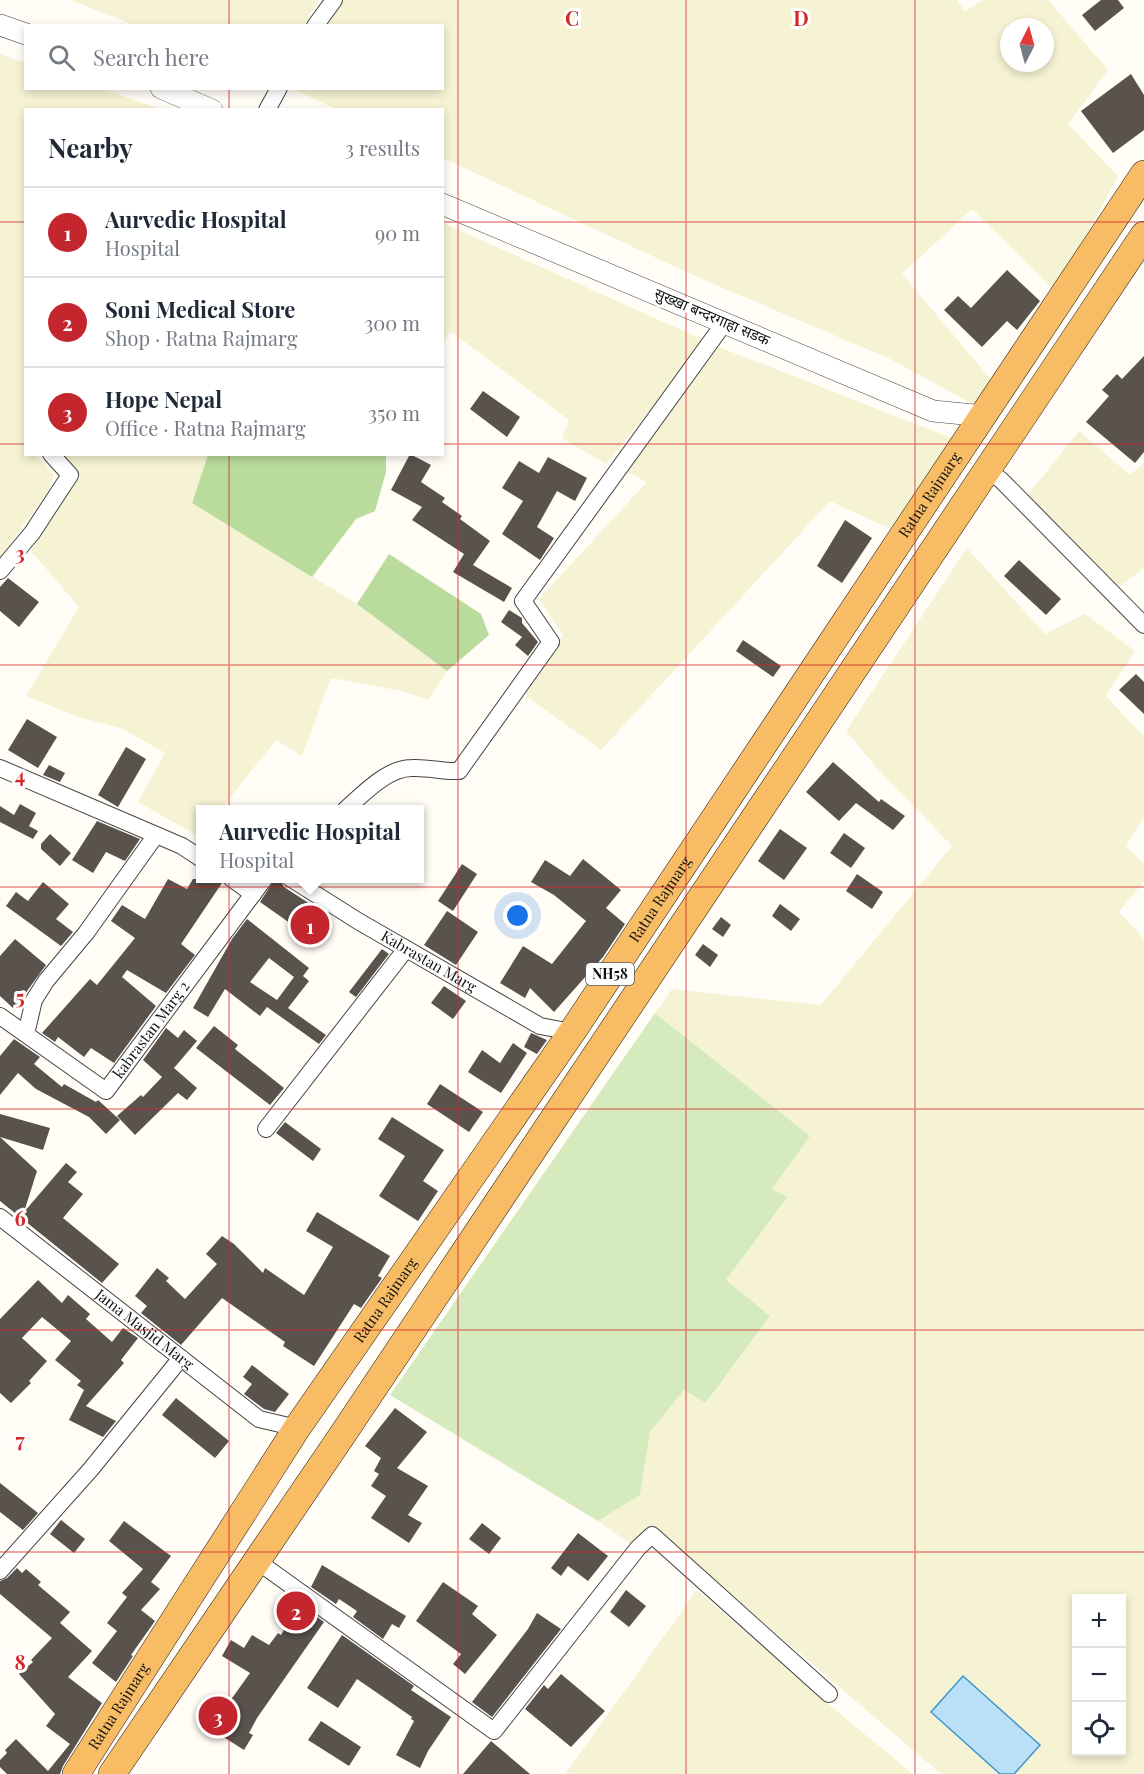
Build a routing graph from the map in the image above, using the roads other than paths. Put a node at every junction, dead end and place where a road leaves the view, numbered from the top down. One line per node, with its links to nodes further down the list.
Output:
1 (333, 0): 2 (street)
2 (316, 24)
3 (0, 25): 4 (street)
4 (24, 33)
5 (167, 90): 7 (street)
6 (278, 90): 8 (street)
7 (207, 108)
8 (268, 108)
9 (1144, 174): 13 (highway, Ratna Rajmarg / NH58)
10 (444, 205): 12 (street, सुख्खा बन्दरगाहा सडक)
11 (1144, 235): 15 (highway, Ratna Rajmarg / NH58)
12 (725, 322): 13 (street, सुख्खा बन्दरगाहा सडक); 19 (street)
13 (984, 416): 28 (highway, Ratna Rajmarg / NH58)
14 (53, 456): 16 (street)
15 (987, 470): 17 (street); 34 (highway, Ratna Rajmarg / NH58)
16 (0, 571)
17 (1144, 625)
18 (0, 768): 20 (street)
19 (351, 805)
20 (156, 835): 21 (street); 29 (street)
21 (196, 855)
22 (237, 883): 25 (street)
23 (262, 883): 25 (street)
24 (298, 883): 26 (street, Kabrastan Marg)
25 (253, 894): 29 (street, kabrastan Marg 2)
26 (406, 950): 28 (street, Kabrastan Marg); 30 (street)
27 (0, 1016): 29 (street, kabrastan Marg 2)
28 (572, 1032): 33 (highway, Ratna Rajmarg / NH58)
29 (26, 1034)
30 (266, 1129)
31 (0, 1216): 32 (street, Jama Masjid Marg)
32 (181, 1358): 33 (street, Jama Masjid Marg); 35 (street)
33 (297, 1428): 37 (highway, Ratna Rajmarg / NH58)
34 (257, 1561): 36 (street); 38 (highway, Ratna Rajmarg / NH58)
35 (0, 1571)
36 (830, 1694)
37 (76, 1774)
38 (112, 1774)

